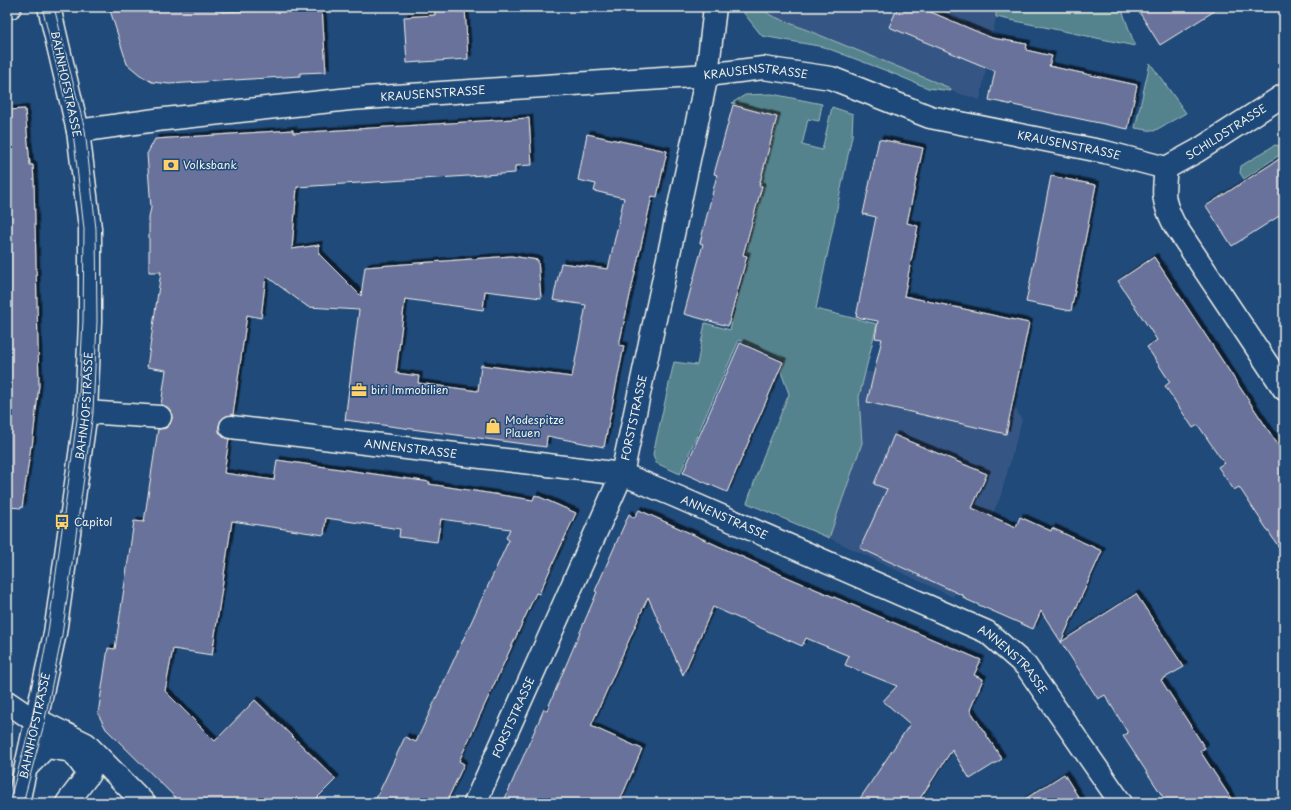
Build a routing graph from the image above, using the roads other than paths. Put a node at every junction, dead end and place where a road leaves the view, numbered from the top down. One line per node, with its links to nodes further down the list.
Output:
1 (49, 7): 5 (street, BAHNHOFSTRASSE)
2 (715, 7): 3 (street, FORSTSTRASSE)
3 (707, 74): 5 (street, KRAUSENSTRASSE); 6 (street, KRAUSENSTRASSE); 11 (street, FORSTSTRASSE)
4 (1284, 95): 6 (street, SCHILDSTRASSE)
5 (78, 131): 8 (street, BAHNHOFSTRASSE)
6 (1166, 168): 7 (street)
7 (1284, 389)
8 (86, 412): 9 (street); 13 (street, BAHNHOFSTRASSE)
9 (160, 417)
10 (231, 427): 11 (street, ANNENSTRASSE)
11 (622, 474): 18 (street, FORSTSTRASSE); 19 (street, ANNENSTRASSE)
12 (7, 702): 13 (street)
13 (37, 720): 14 (street, BAHNHOFSTRASSE); 17 (street)
14 (26, 768): 15 (street, BAHNHOFSTRASSE); 16 (street)
15 (18, 803)
16 (67, 803)
17 (144, 803)
18 (475, 803)
19 (1121, 803)

